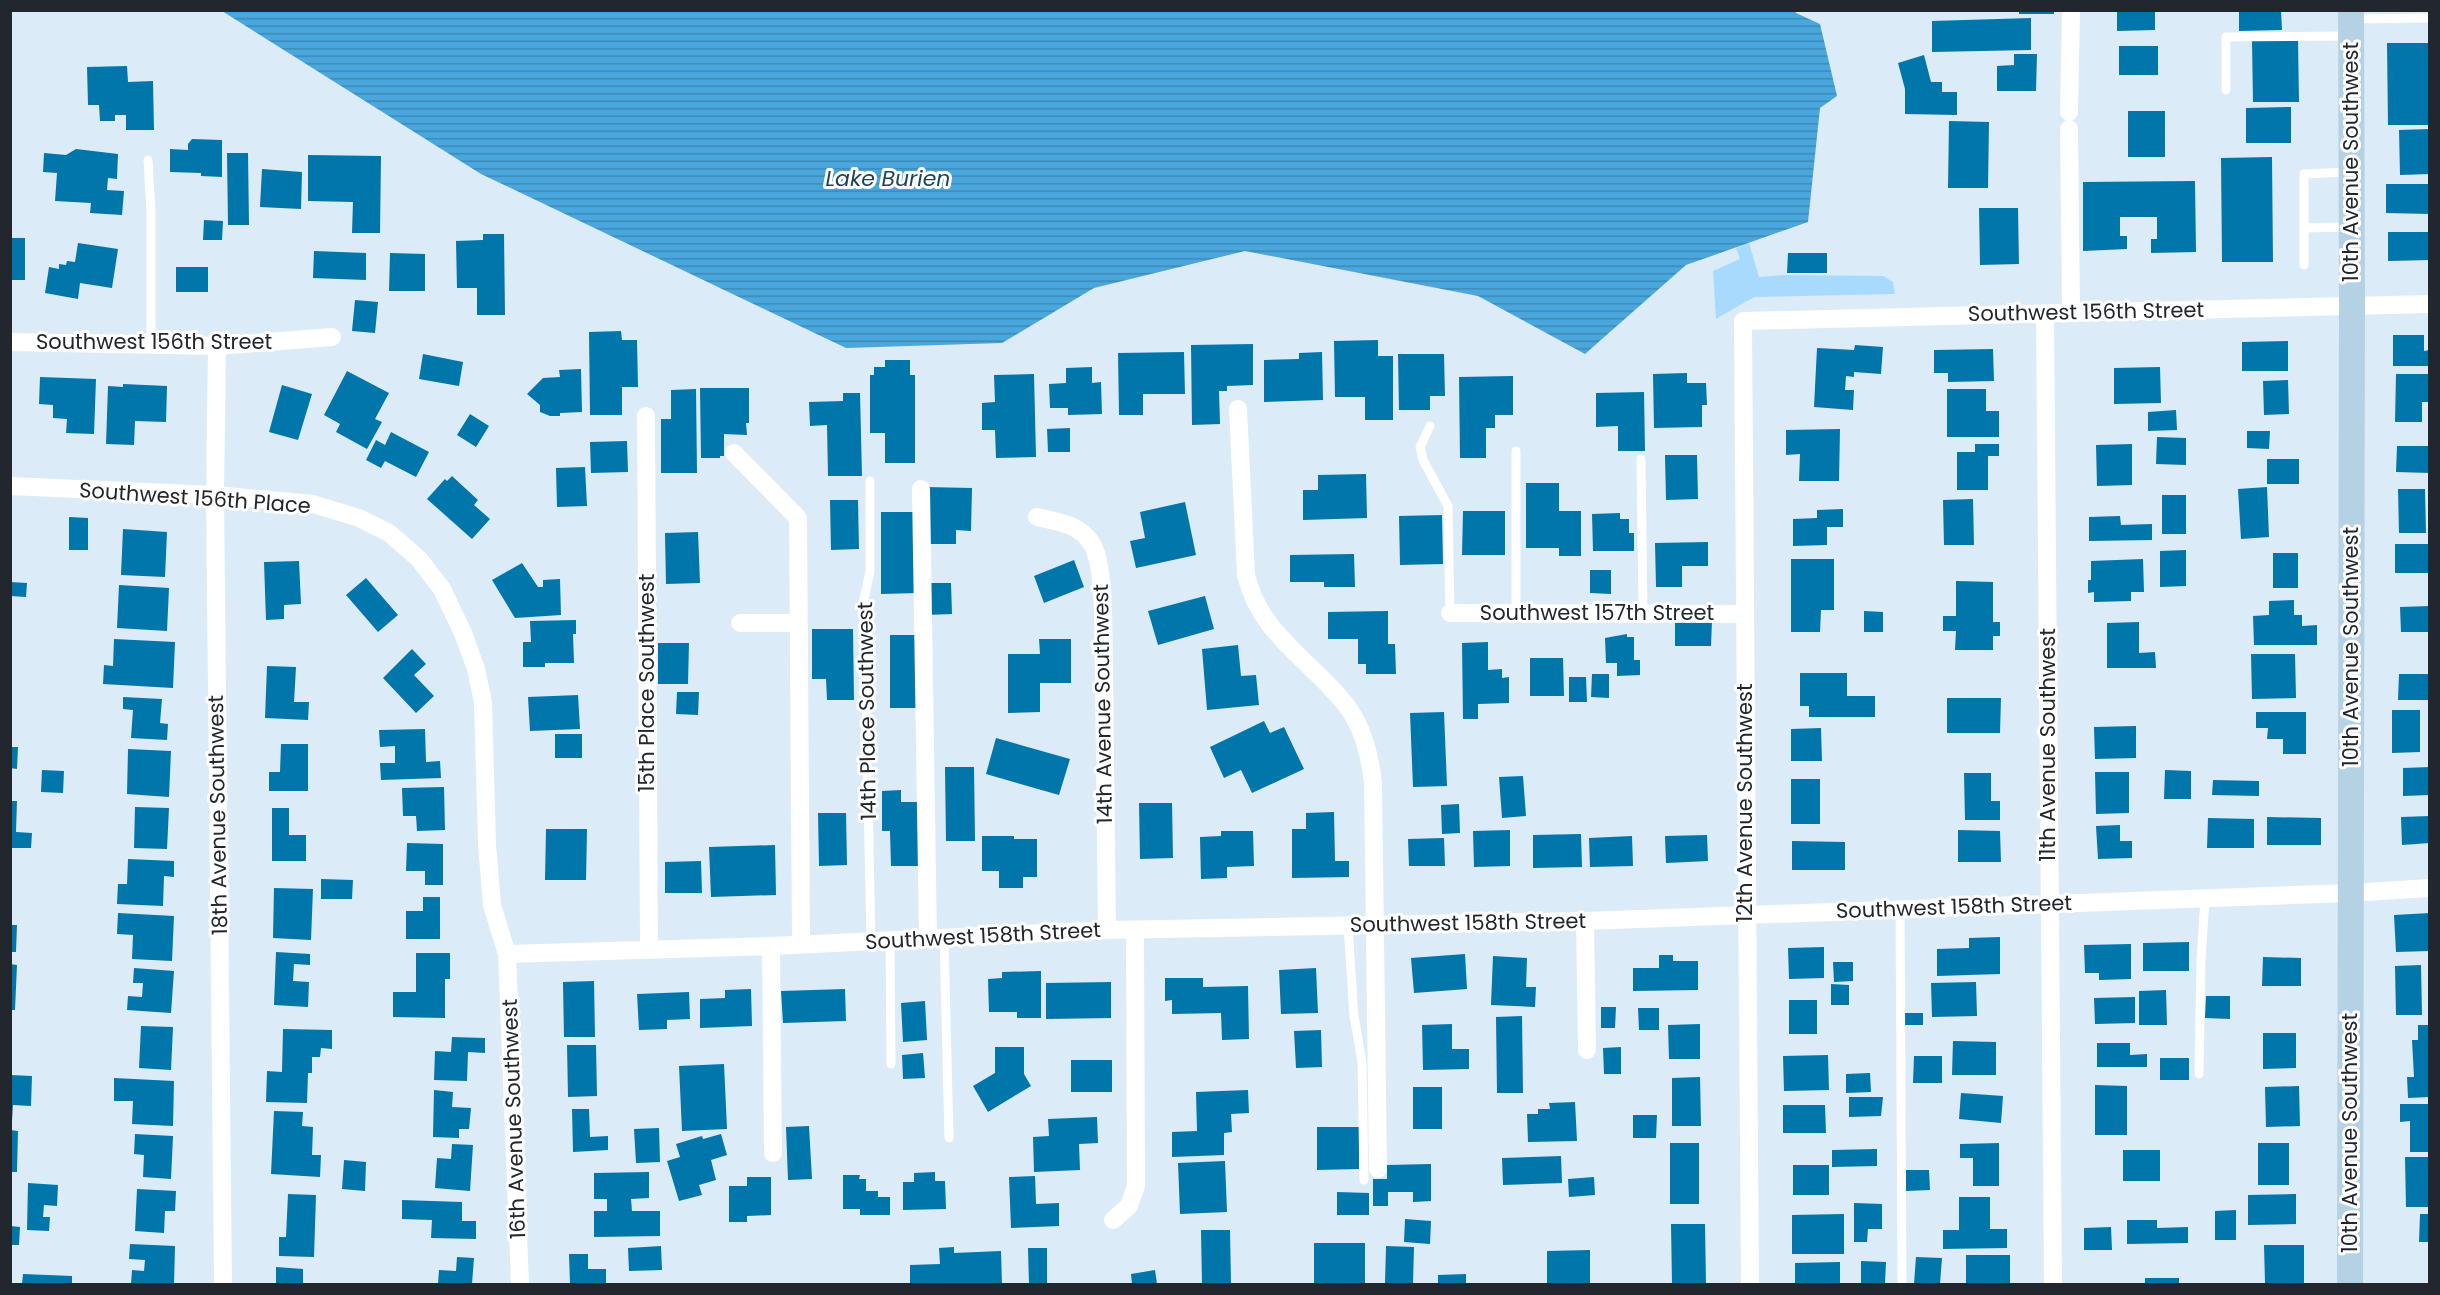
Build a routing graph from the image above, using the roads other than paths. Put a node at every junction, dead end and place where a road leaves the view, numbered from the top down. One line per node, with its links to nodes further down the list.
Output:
1 (2071, 10): 13 (street)
2 (2430, 18): 3 (lane)
3 (2351, 22): 4 (lane); 6 (street, 10th Avenue Southwest)
4 (2226, 90)
5 (148, 160): 17 (lane)
6 (2352, 172): 7 (street, 10th Avenue Southwest); 8 (lane)
7 (2352, 227): 8 (lane); 11 (street, 10th Avenue Southwest)
8 (2304, 228): 9 (lane)
9 (2304, 265)
10 (2430, 304): 11 (street, Southwest 156th Street)
11 (2352, 306): 13 (street, Southwest 156th Street); 37 (street, 10th Avenue Southwest)
12 (2045, 313): 13 (street, Southwest 156th Street); 14 (street, Southwest 156th Street); 39 (street, 11th Avenue Southwest)
13 (2072, 313)
14 (1743, 321): 33 (street, 12th Avenue Southwest)
15 (332, 338): 18 (street, Southwest 156th Street)
16 (10, 342): 17 (street, Southwest 156th Street)
17 (151, 345): 18 (street, Southwest 156th Street)
18 (217, 345): 28 (street, 18th Avenue Southwest)
19 (1238, 409): 43 (street)
20 (646, 416): 52 (street, 15th Place Southwest)
21 (1430, 426): 30 (lane)
22 (1516, 451): 31 (lane)
23 (734, 453): 35 (street)
24 (1641, 459): 32 (lane)
25 (870, 481): 49 (lane, 14th Place Southwest)
26 (10, 486): 28 (street, Southwest 156th Place)
27 (921, 489): 47 (street)
28 (215, 495): 53 (street, Southwest 156th Place); 61 (street, 18th Avenue Southwest)
29 (1037, 517): 45 (street, 14th Avenue Southwest)
30 (1450, 613): 31 (street, Southwest 157th Street)
31 (1516, 613): 32 (street, Southwest 157th Street)
32 (1643, 613): 33 (street, Southwest 157th Street)
33 (1744, 614): 41 (street, 12th Avenue Southwest)
34 (740, 623): 35 (street)
35 (798, 623): 50 (street)
36 (2430, 888): 37 (street, Southwest 158th Street)
37 (2350, 893): 38 (street, Southwest 158th Street); 66 (street, 10th Avenue Southwest)
38 (2205, 898): 39 (street, Southwest 158th Street); 56 (lane)
39 (2048, 903): 40 (street, Southwest 158th Street); 65 (street, 11th Avenue Southwest)
40 (1900, 909): 41 (street, Southwest 158th Street); 64 (lane)
41 (1746, 914): 42 (street, Southwest 158th Street); 63 (street, 12th Avenue Southwest)
42 (1585, 921): 43 (street, Southwest 158th Street); 54 (street)
43 (1375, 925): 44 (street, Southwest 158th Street); 59 (street)
44 (1348, 926): 46 (street, Southwest 158th Street); 59 (lane)
45 (1107, 930): 46 (street, Southwest 158th Street); 47 (street, Southwest 158th Street)
46 (1135, 930): 60 (street)
47 (936, 938): 48 (street, Southwest 158th Street); 57 (lane)
48 (890, 940): 49 (street, Southwest 158th Street); 55 (lane)
49 (871, 941): 50 (street, Southwest 158th Street)
50 (801, 944): 51 (street, Southwest 158th Street)
51 (771, 946): 52 (street, Southwest 158th Street); 58 (street)
52 (648, 949): 53 (street, Southwest 158th Street)
53 (507, 954): 62 (street, 16th Avenue Southwest)
54 (1587, 1050)
55 (891, 1064)
56 (2199, 1074)
57 (949, 1138)
58 (773, 1154)
59 (1371, 1175)
60 (1113, 1220)
61 (223, 1284)
62 (520, 1284)
63 (1750, 1284)
64 (1902, 1284)
65 (2053, 1284)
66 (2350, 1284)

